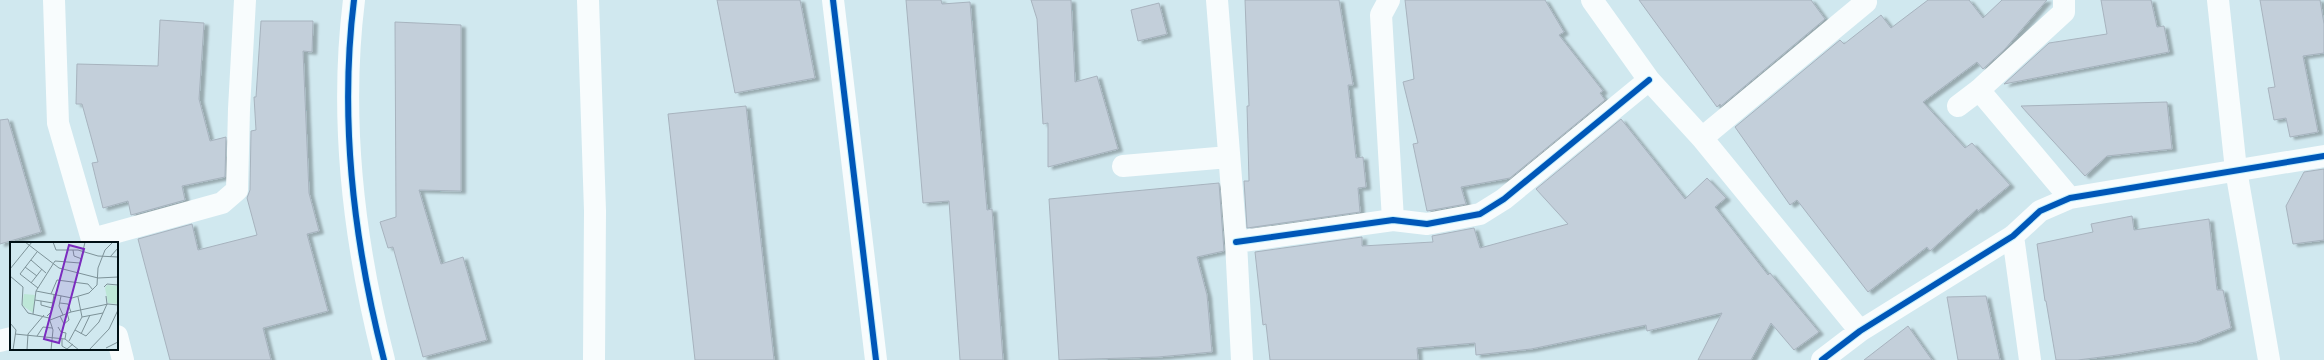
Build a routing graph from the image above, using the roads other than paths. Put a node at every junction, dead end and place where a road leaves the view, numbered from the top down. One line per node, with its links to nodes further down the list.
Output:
1 (54, 0): 23 (street)
2 (245, 0): 23 (street)
3 (354, 0): 30 (street)
4 (588, 0): 31 (street)
5 (833, 0): 32 (street)
6 (1217, 0): 17 (street)
7 (1389, 0): 21 (street)
8 (1592, 0): 12 (street)
9 (1865, 0): 15 (street)
10 (2064, 0): 13 (street)
11 (2218, 0): 19 (street)
12 (1649, 80): 15 (street); 21 (street)
13 (1979, 90): 14 (street); 20 (street)
14 (1958, 106)
15 (1702, 138): 25 (street)
16 (2324, 156): 19 (street)
17 (1229, 157): 18 (street); 24 (street)
18 (1123, 166)
19 (2236, 170): 20 (street); 36 (street)
20 (2070, 198): 22 (street)
21 (1393, 220): 24 (street)
22 (2013, 236): 25 (street); 35 (street)
23 (93, 241)
24 (1236, 242): 33 (street)
25 (1860, 331): 34 (street)
26 (10, 338): 28 (street)
27 (118, 340): 29 (street)
28 (0, 341)
29 (123, 360)
30 (384, 360)
31 (594, 360)
32 (876, 360)
33 (1242, 360)
34 (1822, 360)
35 (2030, 360)
36 (2269, 360)

